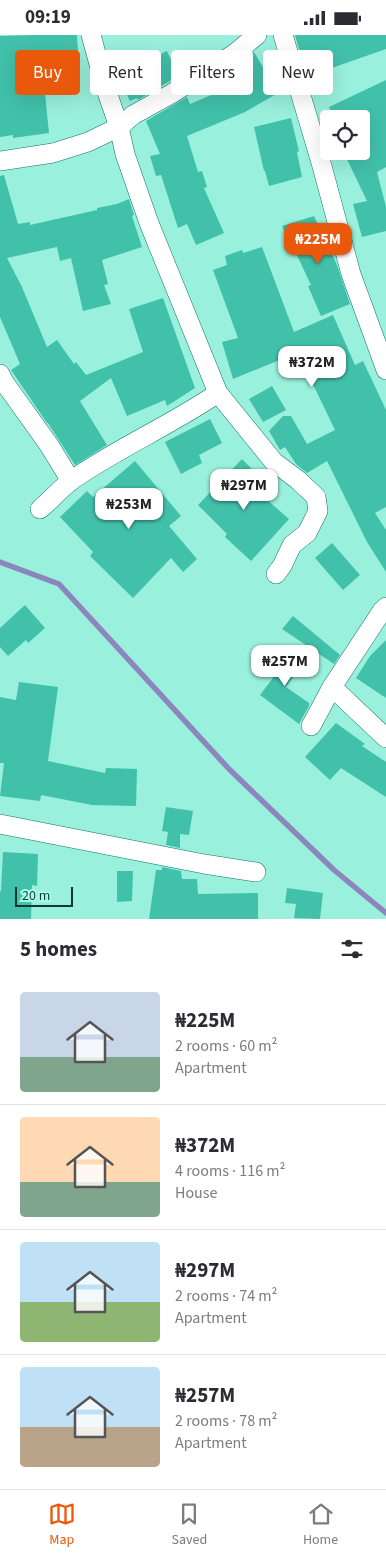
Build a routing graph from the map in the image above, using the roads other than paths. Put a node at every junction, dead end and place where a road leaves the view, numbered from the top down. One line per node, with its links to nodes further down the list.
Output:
1 (91, 35): 4 (street)
2 (257, 35): 4 (street)
3 (283, 35): 6 (street)
4 (119, 127): 5 (street); 8 (street)
5 (0, 161)
6 (386, 370)
7 (0, 374): 9 (street)
8 (218, 393): 9 (street); 11 (street)
9 (71, 481): 10 (street)
10 (40, 509)
11 (276, 575)
12 (386, 607): 13 (street)
13 (332, 687): 14 (street); 15 (street)
14 (311, 726)
15 (386, 738)
16 (0, 824): 17 (street)
17 (256, 872)

